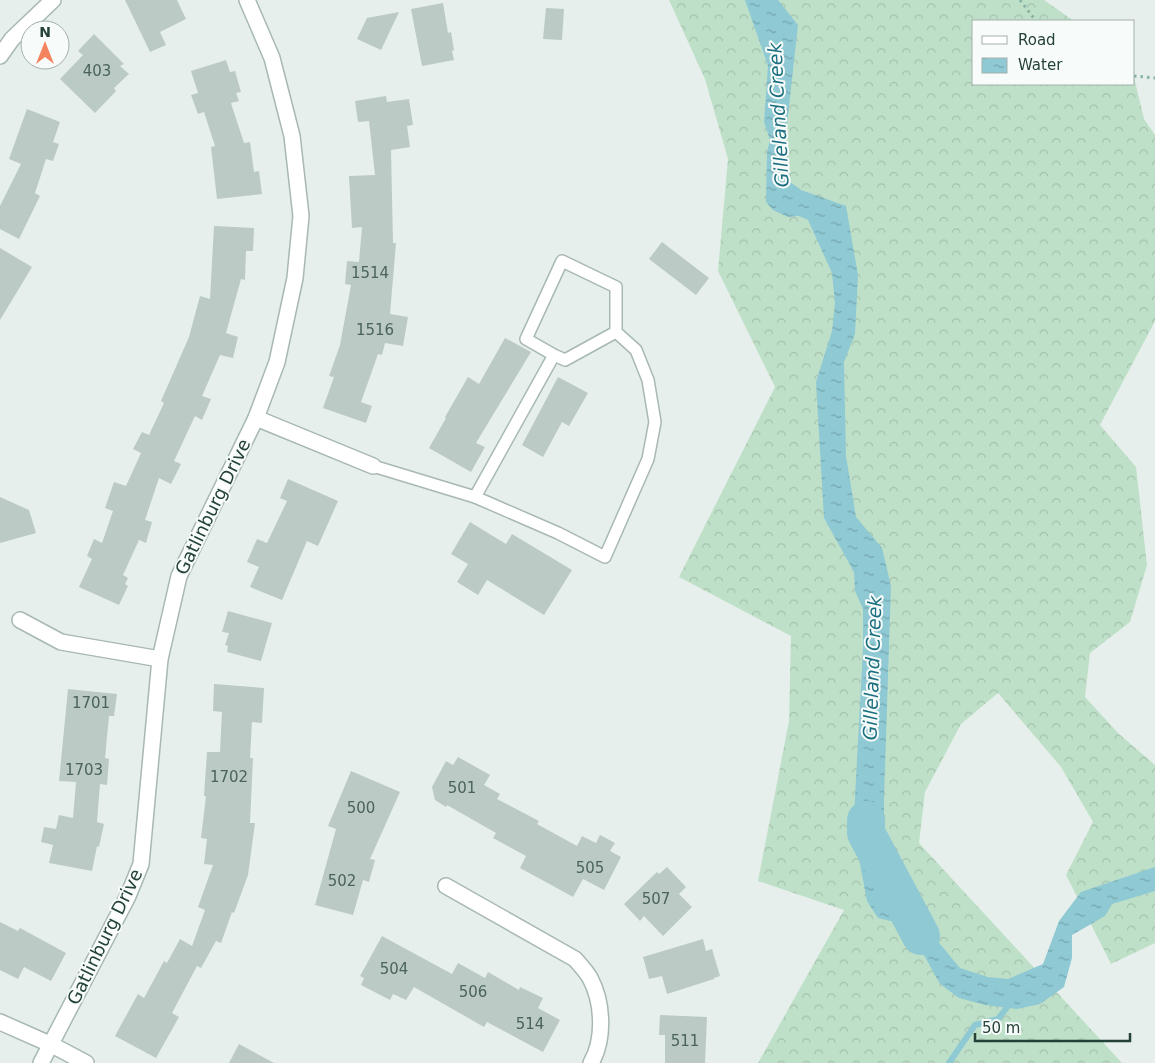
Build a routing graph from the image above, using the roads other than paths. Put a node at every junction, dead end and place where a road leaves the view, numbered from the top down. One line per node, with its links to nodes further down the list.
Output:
1 (53, 0): 3 (street)
2 (246, 0): 6 (street, Gatlinburg Drive)
3 (0, 56)
4 (616, 332): 5 (lane); 5 (lane); 8 (lane)
5 (554, 355): 8 (lane)
6 (256, 418): 7 (street); 10 (street, Gatlinburg Drive)
7 (373, 466): 8 (lane)
8 (475, 497)
9 (20, 620): 10 (street)
10 (160, 659): 13 (street, Gatlinburg Drive)
11 (446, 886): 16 (street)
12 (0, 1022): 13 (street)
13 (52, 1045): 14 (street, Gatlinburg Drive); 15 (street)
14 (42, 1063)
15 (86, 1063)
16 (591, 1063)

